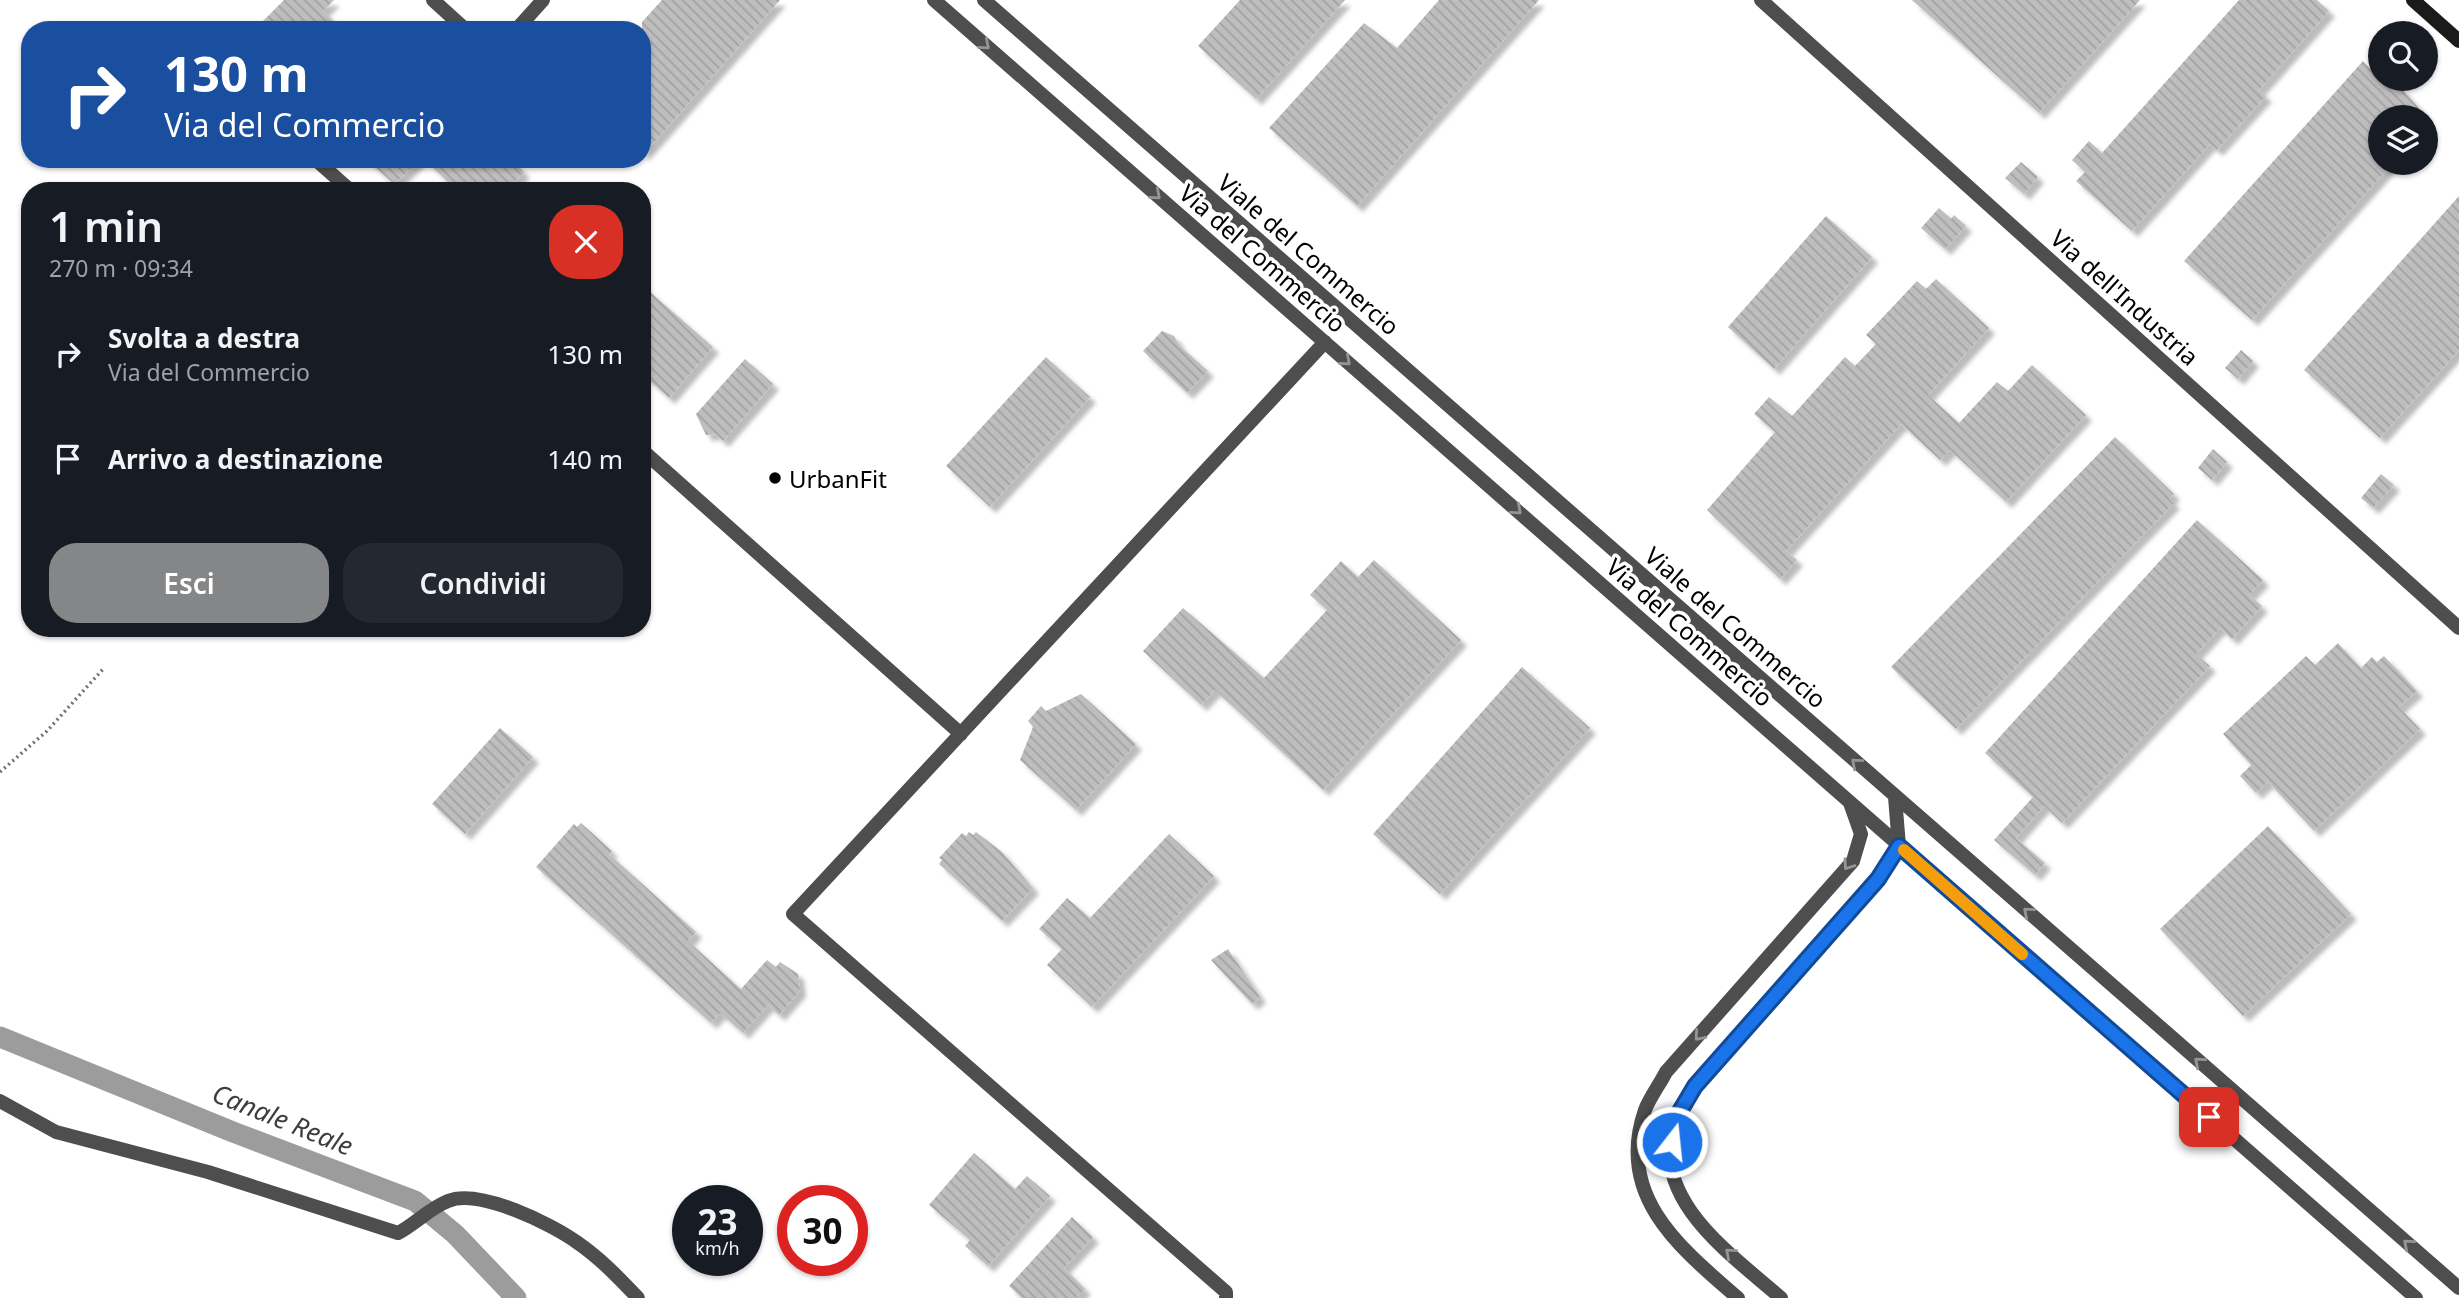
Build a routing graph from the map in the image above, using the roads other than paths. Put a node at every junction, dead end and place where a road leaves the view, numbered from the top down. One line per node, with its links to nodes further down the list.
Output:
1 (433, 0): 7 (street)
2 (543, 0): 8 (street)
3 (934, 0): 12 (street, Via del Commercio, one-way to 12)
4 (984, 0): 16 (street, Viale del Commercio, one-way to 4)
5 (1761, 0): 14 (street, Via dell'Industria)
6 (2413, 0): 9 (street)
7 (456, 21)
8 (524, 21)
9 (2459, 41)
10 (325, 168): 11 (street)
11 (341, 182)
12 (1325, 342): 15 (street); 17 (street, Via del Commercio, one-way to 17)
13 (651, 458): 15 (street)
14 (2459, 628)
15 (961, 734): 22 (street)
16 (1895, 797): 18 (street); 20 (street, Viale del Commercio, one-way to 16)
17 (1850, 802): 18 (street, Via del Commercio); 23 (street, one-way to 23)
18 (1899, 846): 24 (street, one-way to 18); 25 (street, Via del Commercio)
19 (0, 1101): 21 (street)
20 (2459, 1288)
21 (638, 1298)
22 (1226, 1298)
23 (1738, 1298)
24 (1781, 1298)
25 (2416, 1298)

